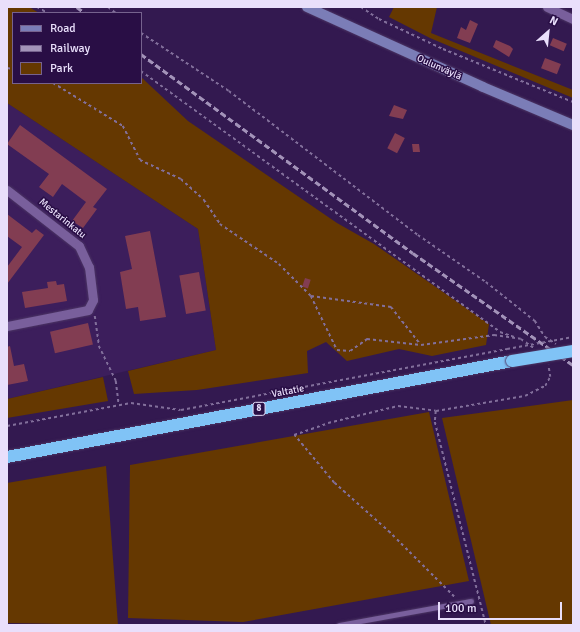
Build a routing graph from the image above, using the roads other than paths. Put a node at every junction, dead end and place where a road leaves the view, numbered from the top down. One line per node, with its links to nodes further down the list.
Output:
1 (307, 7): 4 (main road, Oulunväylä)
2 (547, 7): 3 (street)
3 (573, 19)
4 (573, 125)
5 (7, 190): 6 (street, Mestarinkatu)
6 (7, 326)
7 (573, 351): 8 (highway, Valtatie / 8, bridge)
8 (7, 457)
9 (471, 601): 10 (lane)
10 (339, 625)

